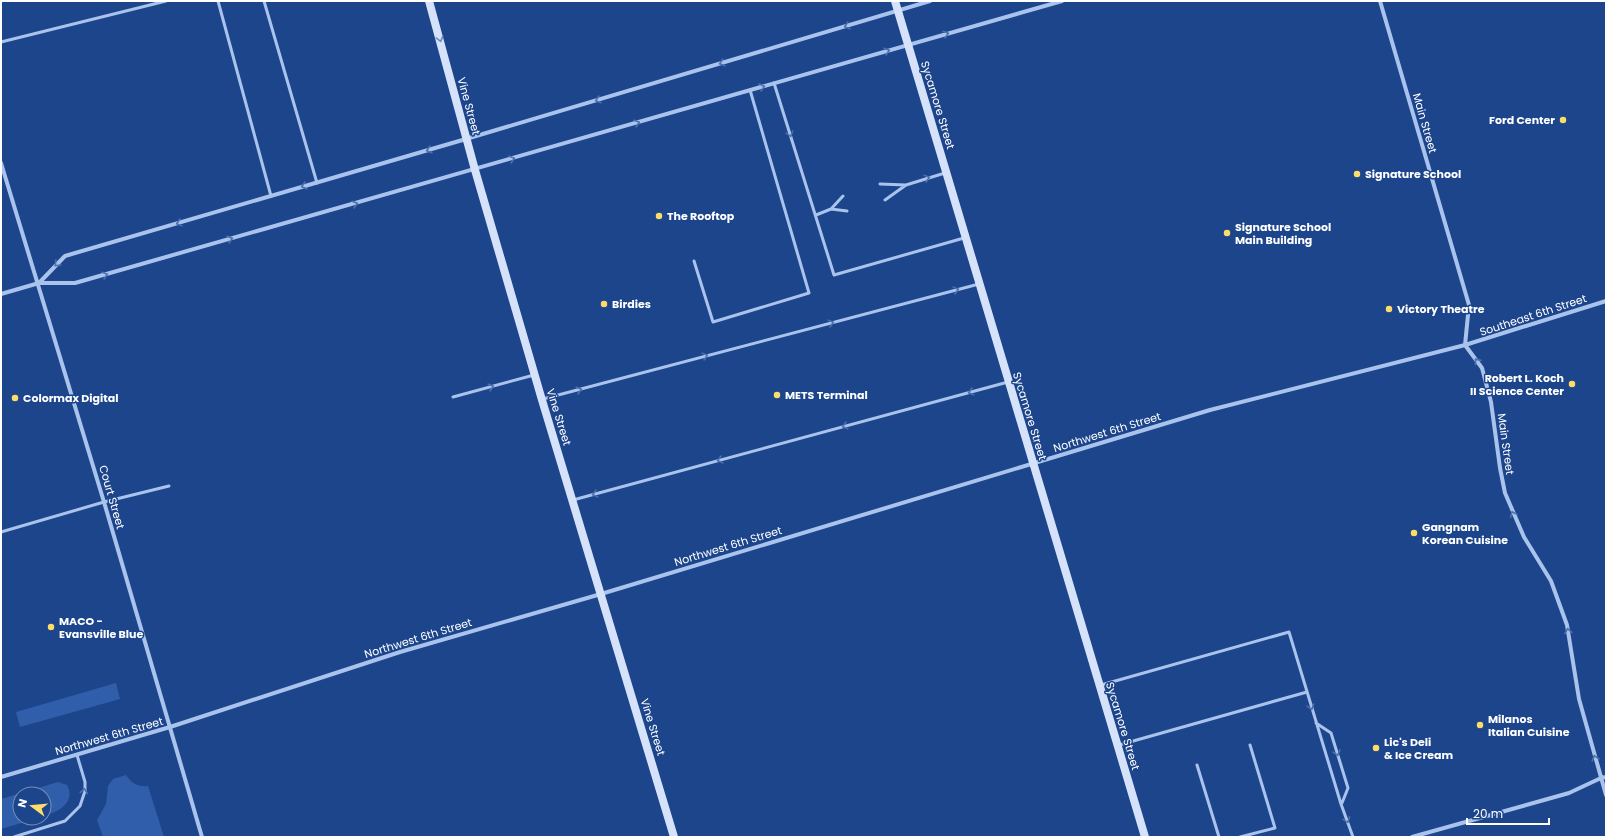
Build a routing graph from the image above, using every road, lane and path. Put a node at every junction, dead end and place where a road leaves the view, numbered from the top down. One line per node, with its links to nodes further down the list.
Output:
1 (166, 1): 10 (lane)
2 (218, 1): 21 (lane)
3 (264, 1): 18 (lane)
4 (429, 1): 14 (main road, Vine Street, one-way to 14)
5 (895, 1): 9 (main road, Sycamore Street)
6 (930, 1): 9 (street)
7 (1062, 1): 11 (street, one-way to 7)
8 (1380, 1): 33 (street, Main Street)
9 (897, 10): 11 (main road, Sycamore Street); 14 (street, one-way to 14)
10 (1, 42)
11 (908, 45): 12 (street, one-way to 11); 17 (main road, Sycamore Street)
12 (774, 83): 13 (street, one-way to 12); 26 (lane, one-way to 26)
13 (750, 90): 16 (street, one-way to 13); 28 (lane)
14 (466, 139): 16 (main road, Vine Street); 18 (street, one-way to 18)
15 (1, 163): 29 (street, Court Street)
16 (475, 170): 29 (street, one-way to 16); 34 (main road, Vine Street)
17 (947, 172): 20 (lane, one-way to 17); 27 (main road, Sycamore Street)
18 (317, 183): 21 (street, one-way to 21)
19 (880, 184): 20 (lane)
20 (906, 184): 23 (lane)
21 (271, 196): 29 (street, one-way to 29)
22 (843, 196): 24 (lane)
23 (885, 200)
24 (831, 209): 25 (lane); 26 (lane)
25 (847, 211)
26 (816, 216): 27 (lane)
27 (966, 238): 30 (main road, Sycamore Street)
28 (694, 261)
29 (39, 283): 31 (street); 41 (street, Court Street)
30 (980, 284): 35 (main road, Sycamore Street); 37 (lane, one-way to 30)
31 (1, 294)
32 (1606, 301): 33 (street, Southeast 6th Street)
33 (1465, 346): 38 (street, Northwest 6th Street); 54 (street, Main Street, one-way to 33)
34 (535, 375): 36 (lane, one-way to 34); 37 (main road, Vine Street)
35 (1008, 382): 38 (main road, Sycamore Street); 40 (lane, one-way to 40)
36 (453, 398)
37 (542, 400): 40 (main road, Vine Street)
38 (1033, 464): 43 (street, Northwest 6th Street); 44 (main road, Sycamore Street)
39 (169, 486): 41 (lane)
40 (573, 500): 43 (main road, Vine Street)
41 (104, 502): 42 (lane); 47 (street, Court Street)
42 (1, 532)
43 (601, 594): 47 (street, Northwest 6th Street); 59 (main road, Vine Street)
44 (1099, 686): 45 (lane); 49 (main road, Sycamore Street)
45 (1307, 692): 46 (lane, one-way to 46); 49 (lane)
46 (1316, 723): 56 (lane); 56 (lane, one-way to 56)
47 (170, 727): 50 (street, Northwest 6th Street); 58 (street, Court Street)
48 (1250, 745): 62 (lane)
49 (1118, 746): 60 (main road, Sycamore Street)
50 (77, 755): 52 (street, Northwest 6th Street); 57 (lane, one-way to 50)
51 (1197, 765): 61 (lane)
52 (1, 777)
53 (1606, 777): 54 (street)
54 (1601, 778): 55 (street, Main Street); 64 (street)
55 (1606, 795)
56 (1341, 804): 63 (lane, one-way to 63)
57 (14, 837)
58 (202, 837)
59 (674, 837)
60 (1145, 837)
61 (1219, 837)
62 (1240, 837)
63 (1353, 837)
64 (1412, 837)

